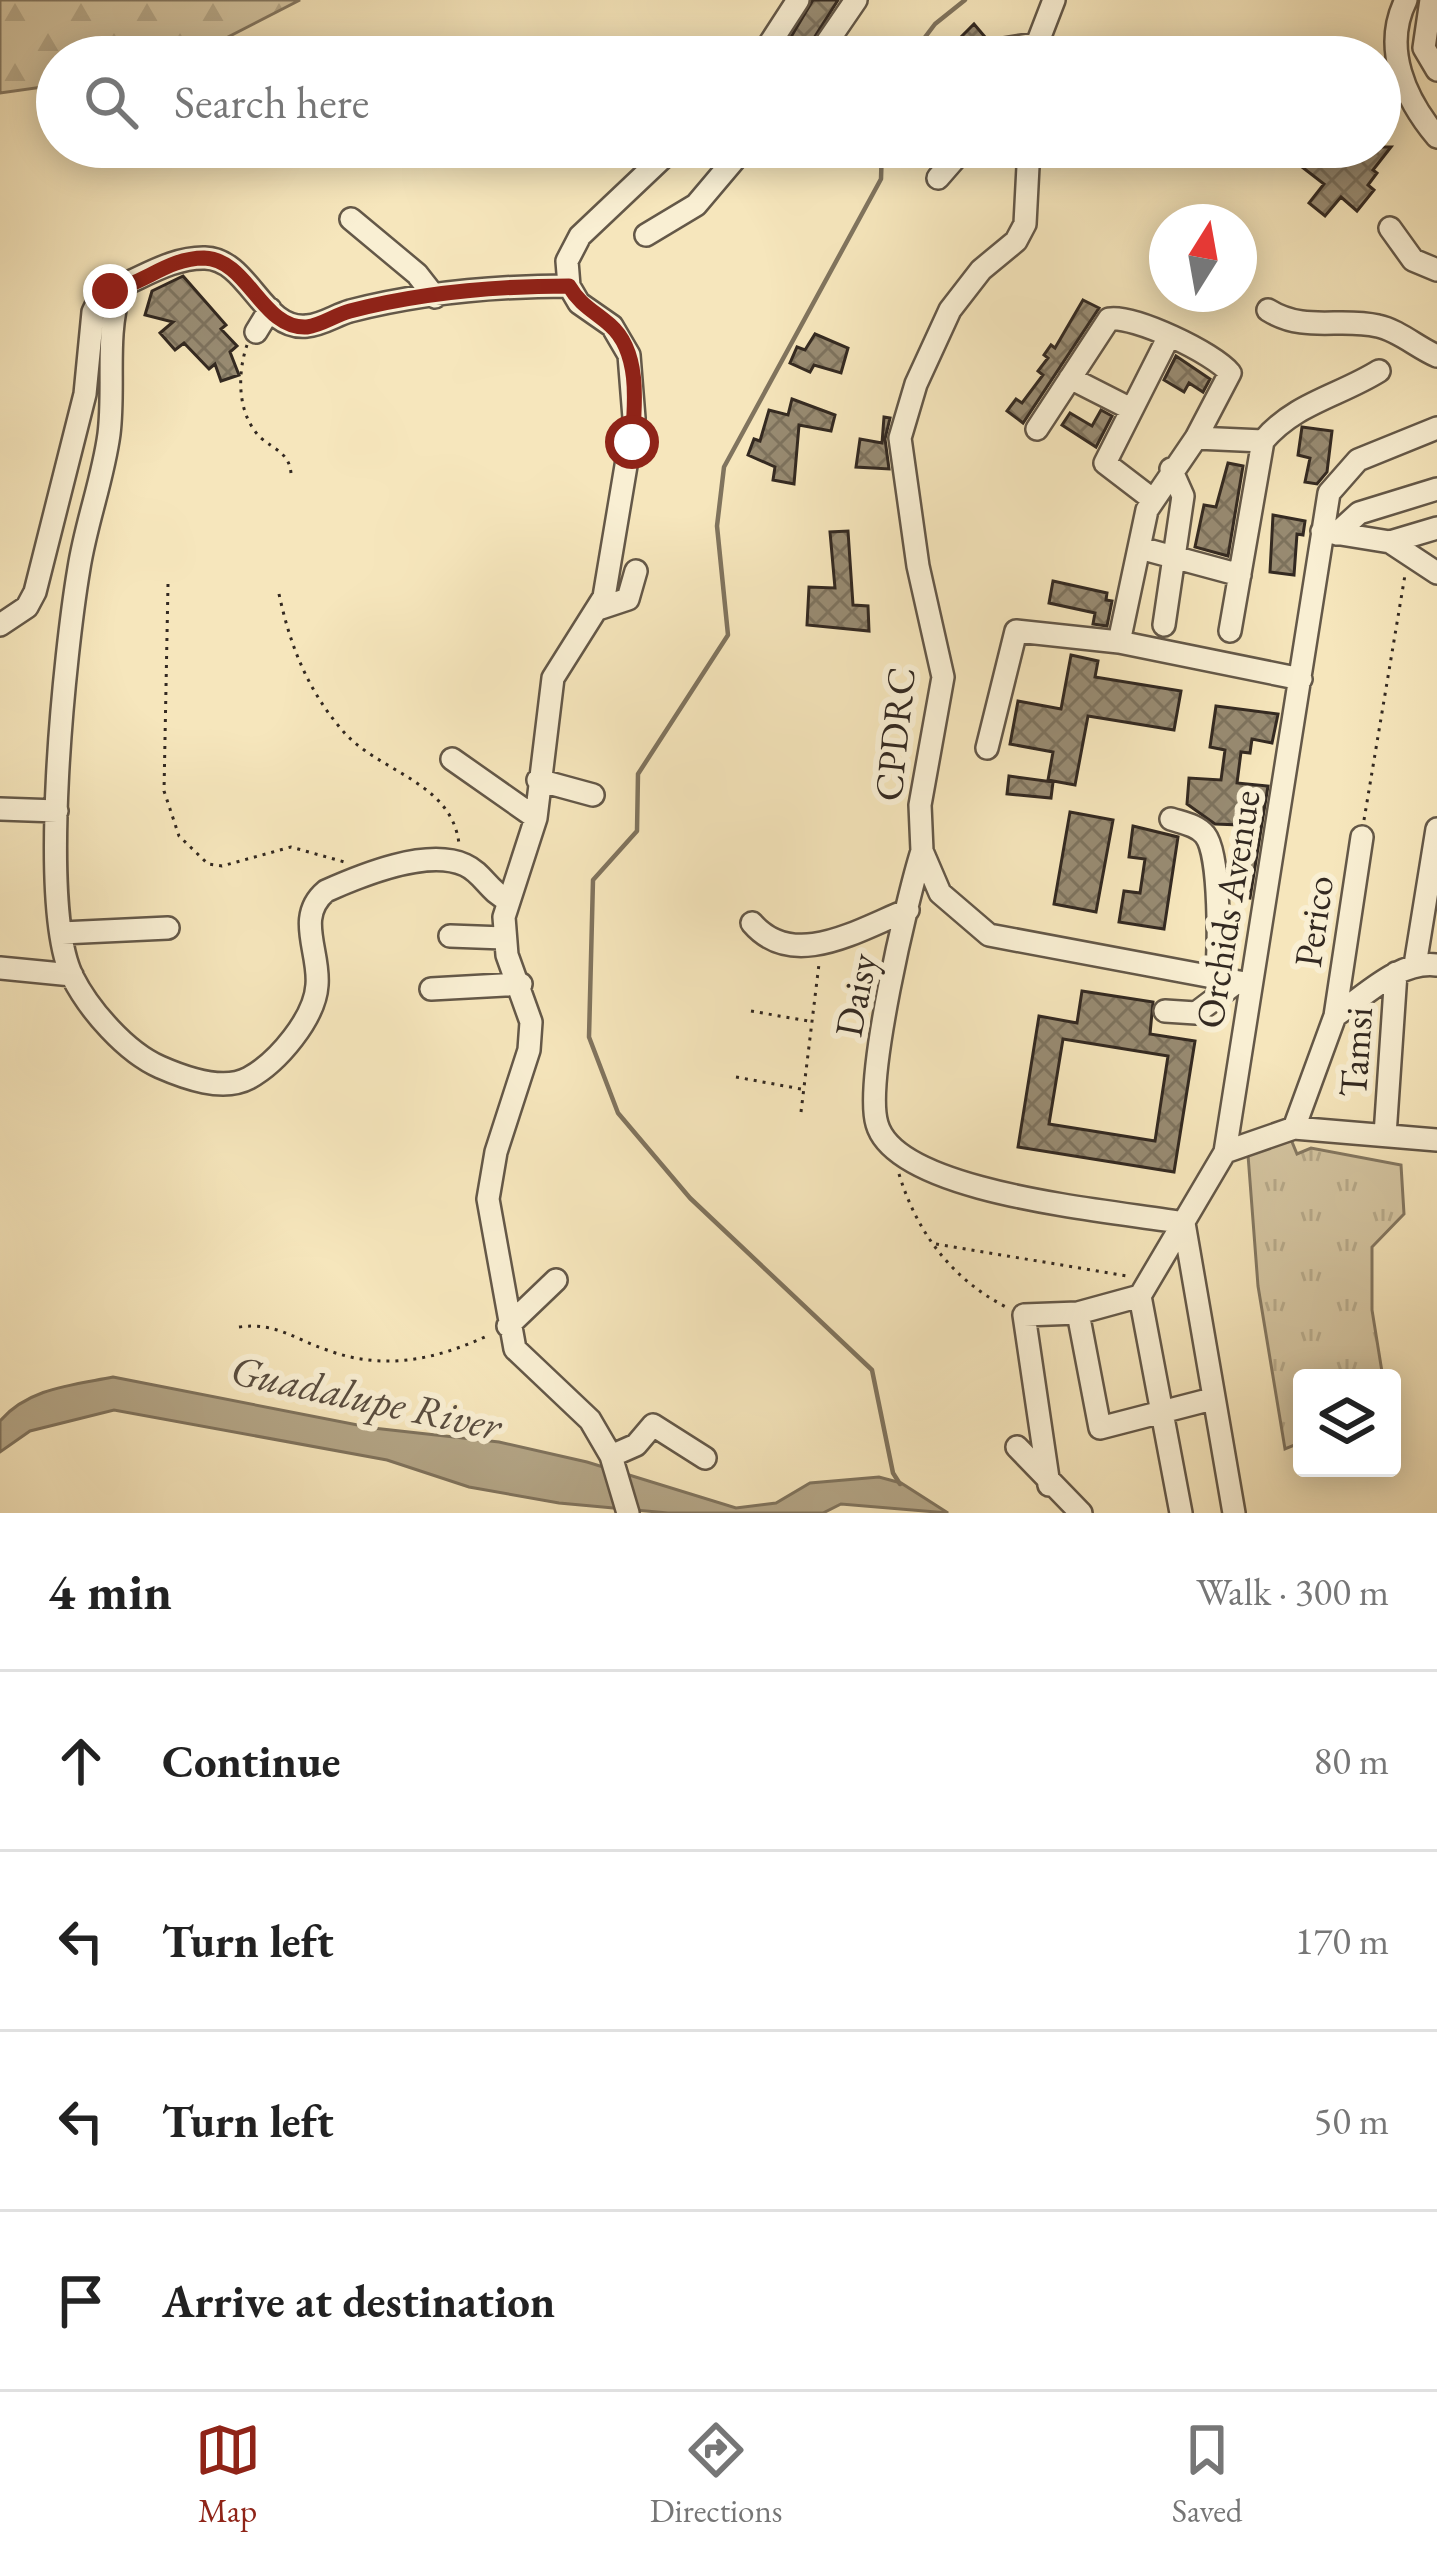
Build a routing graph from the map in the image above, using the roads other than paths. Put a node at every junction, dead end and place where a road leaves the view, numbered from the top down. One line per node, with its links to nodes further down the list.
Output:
1 (798, 0): 6 (street)
2 (856, 0): 7 (street)
3 (1054, 0): 8 (street)
4 (1406, 0): 9 (street)
5 (1431, 0): 10 (street)
6 (775, 36)
7 (831, 36)
8 (1039, 36)
9 (1399, 36)
10 (1437, 70)
11 (1401, 73): 12 (street)
12 (1437, 137)
13 (652, 168): 22 (street)
14 (727, 168): 20 (street)
15 (947, 168): 17 (street)
16 (1028, 168): 64 (street, CPDRC)
17 (938, 178)
18 (350, 219): 24 (street)
19 (1390, 228): 21 (street)
20 (646, 235)
21 (1437, 270)
22 (569, 286): 24 (street); 48 (street)
23 (120, 289): 25 (street); 49 (street); 59 (street)
24 (435, 297): 25 (street)
25 (270, 308): 27 (street)
26 (1268, 310): 29 (street)
27 (256, 332)
28 (1169, 336): 31 (street); 32 (street); 35 (street)
29 (1437, 356)
30 (1379, 371): 36 (street)
31 (1070, 378): 32 (street); 34 (street)
32 (1131, 409): 39 (street)
33 (1437, 428): 41 (street, Orchids Avenue)
34 (1036, 429)
35 (1196, 438): 36 (street); 37 (street)
36 (1263, 441): 47 (street)
37 (1171, 470): 39 (street); 44 (street)
38 (1437, 488): 41 (street)
39 (1152, 499): 43 (street)
40 (1437, 528): 42 (street)
41 (1329, 532): 42 (street); 53 (street, Orchids Avenue)
42 (1390, 542): 46 (street)
43 (1140, 548): 44 (street); 52 (street)
44 (1177, 558): 47 (street); 50 (street)
45 (636, 571): 48 (street)
46 (1437, 573)
47 (1240, 575): 51 (street)
48 (601, 608): 56 (street)
49 (0, 626)
50 (1164, 626)
51 (1231, 632)
52 (1119, 642): 53 (street); 54 (street)
53 (1301, 679): 75 (street, Orchids Avenue)
54 (987, 748)
55 (452, 759): 60 (street)
56 (538, 780): 57 (street); 60 (street)
57 (593, 795)
58 (0, 809): 59 (street)
59 (57, 811): 69 (street)
60 (536, 818): 65 (street)
61 (1171, 819): 75 (street)
62 (1437, 829): 73 (street, Tamsi)
63 (1362, 837): 79 (street, Perico)
64 (922, 851): 66 (street, Daisy); 75 (street, CPDRC)
65 (508, 901): 71 (street); 74 (street)
66 (908, 910): 67 (street); 84 (street, Daisy)
67 (752, 923)
68 (168, 928): 69 (street)
69 (62, 933): 74 (street)
70 (450, 936): 71 (street)
71 (504, 938): 76 (street)
72 (0, 968): 74 (street)
73 (1416, 968): 79 (street); 81 (street, Tamsi)
74 (72, 975)
75 (1234, 981): 78 (street); 83 (street, Orchids Avenue)
76 (521, 984): 77 (street); 88 (street)
77 (431, 989)
78 (1165, 1011)
79 (1335, 1016): 80 (street, Perico)
80 (1294, 1128): 81 (street); 83 (street)
81 (1385, 1135): 82 (street)
82 (1437, 1140)
83 (1225, 1152): 84 (street)
84 (1184, 1222): 86 (street); 89 (street)
85 (556, 1280): 88 (street)
86 (1145, 1288): 87 (street); 90 (street)
87 (1078, 1313): 90 (street); 94 (street)
88 (508, 1326): 93 (street)
89 (1212, 1399): 90 (street); 98 (street)
90 (1163, 1410): 97 (street)
91 (1018, 1447): 94 (street)
92 (705, 1458): 93 (street)
93 (613, 1461): 95 (street)
94 (1049, 1485): 96 (street)
95 (628, 1513)
96 (1081, 1513)
97 (1181, 1513)
98 (1234, 1513)

